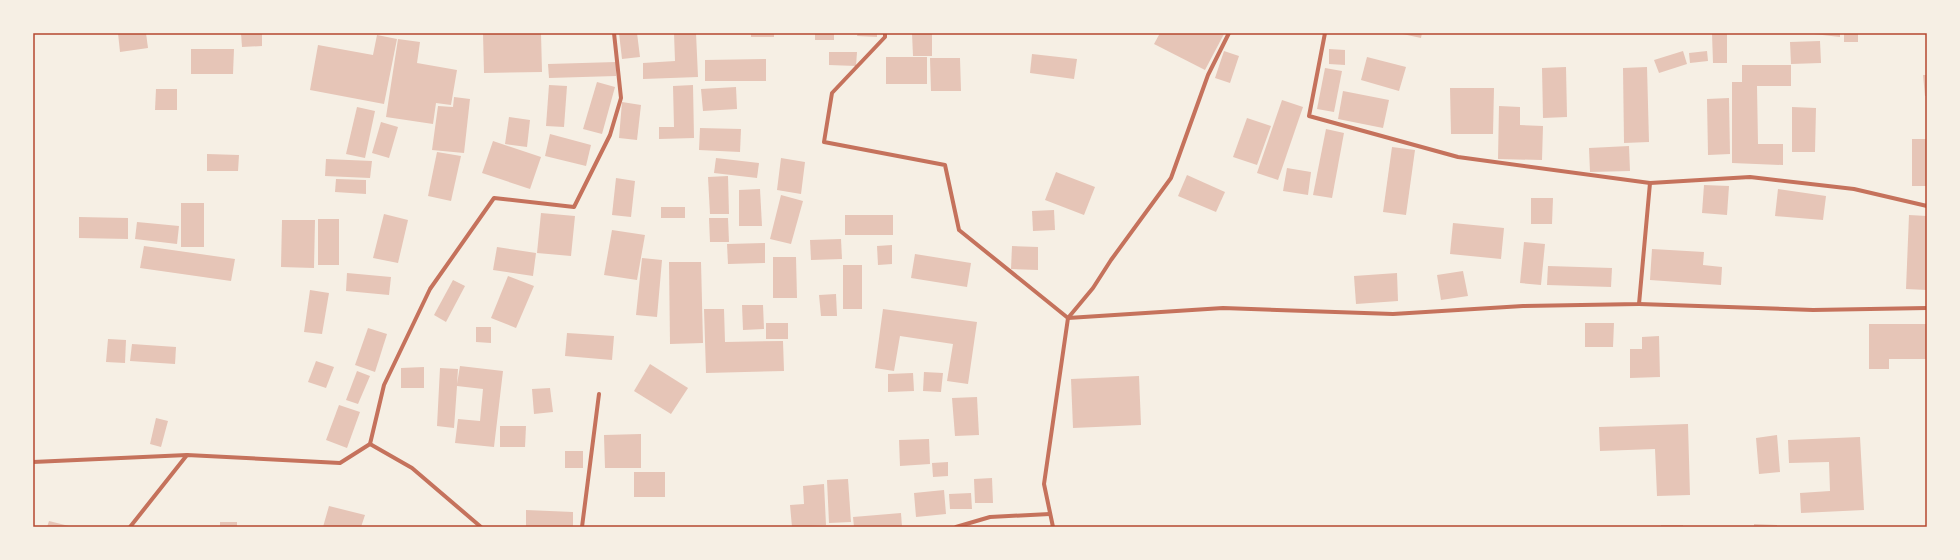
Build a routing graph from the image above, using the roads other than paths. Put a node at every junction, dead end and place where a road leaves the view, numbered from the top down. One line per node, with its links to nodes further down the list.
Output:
1 (614, 33): 11 (street)
2 (885, 33): 9 (street)
3 (1228, 33): 9 (street)
4 (1325, 33): 5 (street)
5 (1650, 183): 6 (street); 7 (street)
6 (1927, 206)
7 (1639, 304): 8 (street); 9 (street)
8 (1927, 308)
9 (1068, 318): 14 (street)
10 (599, 394): 17 (street)
11 (370, 444): 12 (street); 16 (street)
12 (187, 455): 13 (street); 15 (street)
13 (33, 462)
14 (1050, 514): 18 (street); 19 (street)
15 (130, 527)
16 (481, 527)
17 (582, 527)
18 (956, 527)
19 (1053, 527)

